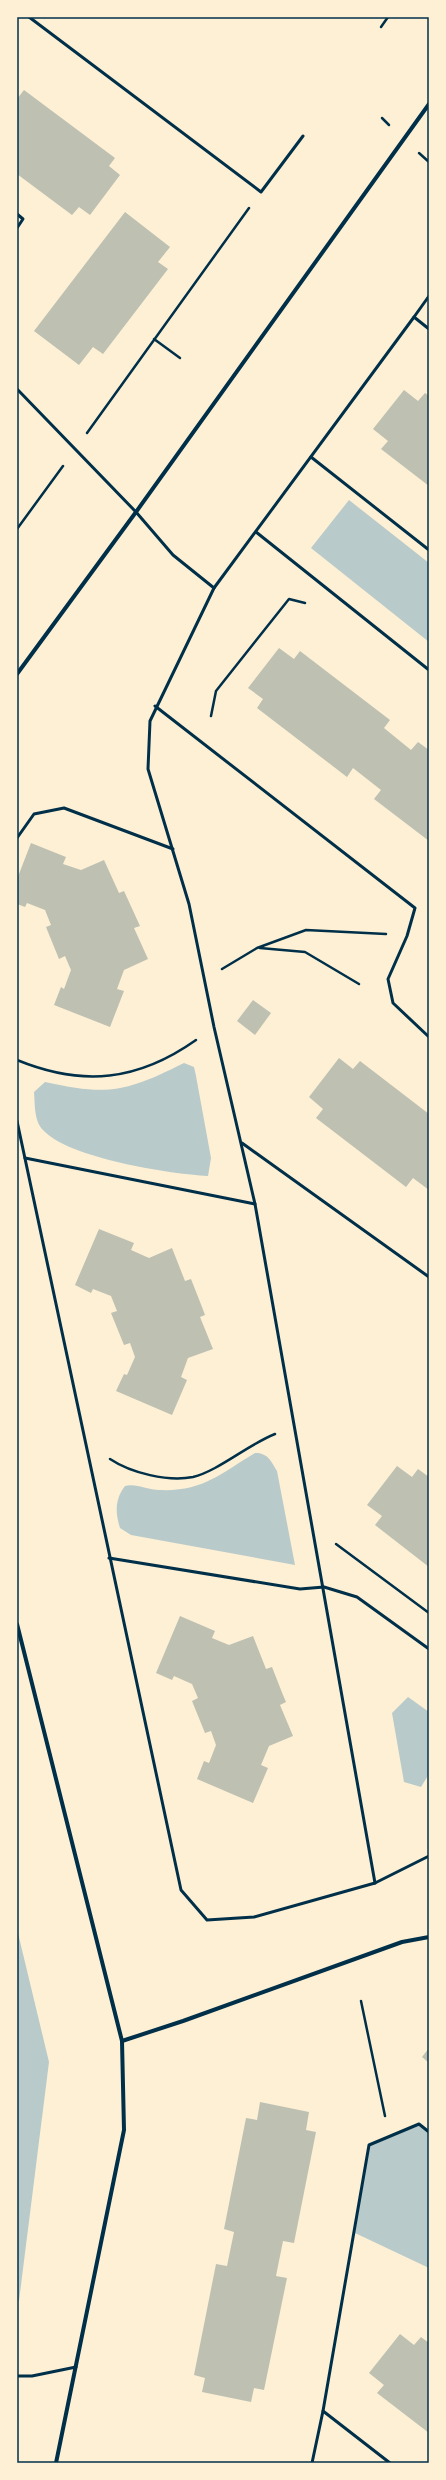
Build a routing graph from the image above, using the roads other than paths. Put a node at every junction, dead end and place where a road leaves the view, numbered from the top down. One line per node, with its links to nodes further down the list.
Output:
1 (29, 17): 3 (lane)
2 (429, 104): 11 (street)
3 (303, 136)
4 (17, 214): 5 (lane)
5 (17, 228)
6 (429, 296): 7 (lane)
7 (414, 317): 8 (lane); 10 (lane)
8 (429, 329)
9 (17, 389): 11 (lane)
10 (311, 457): 12 (lane); 13 (lane)
11 (136, 512): 14 (lane); 16 (street)
12 (256, 532): 14 (lane); 15 (lane)
13 (429, 550)
14 (214, 588): 17 (lane)
15 (429, 670)
16 (17, 674)
17 (155, 706): 19 (lane); 20 (lane)
18 (17, 838): 19 (lane)
19 (173, 849): 22 (lane)
20 (429, 1037)
21 (17, 1121): 23 (lane)
22 (241, 1143): 24 (lane); 25 (lane)
23 (25, 1158): 24 (lane); 26 (lane)
24 (255, 1204): 27 (lane)
25 (429, 1277)
26 (109, 1558): 27 (lane); 31 (lane)
27 (324, 1587): 29 (lane); 31 (lane)
28 (17, 1624): 33 (street)
29 (429, 1649)
30 (429, 1856): 31 (lane)
31 (375, 1884)
32 (429, 1937): 33 (street)
33 (122, 2041): 35 (street)
34 (429, 2132): 37 (lane)
35 (76, 2367): 36 (lane); 38 (street)
36 (17, 2376)
37 (323, 2411): 39 (lane); 40 (lane)
38 (56, 2463)
39 (312, 2463)
40 (390, 2463)

